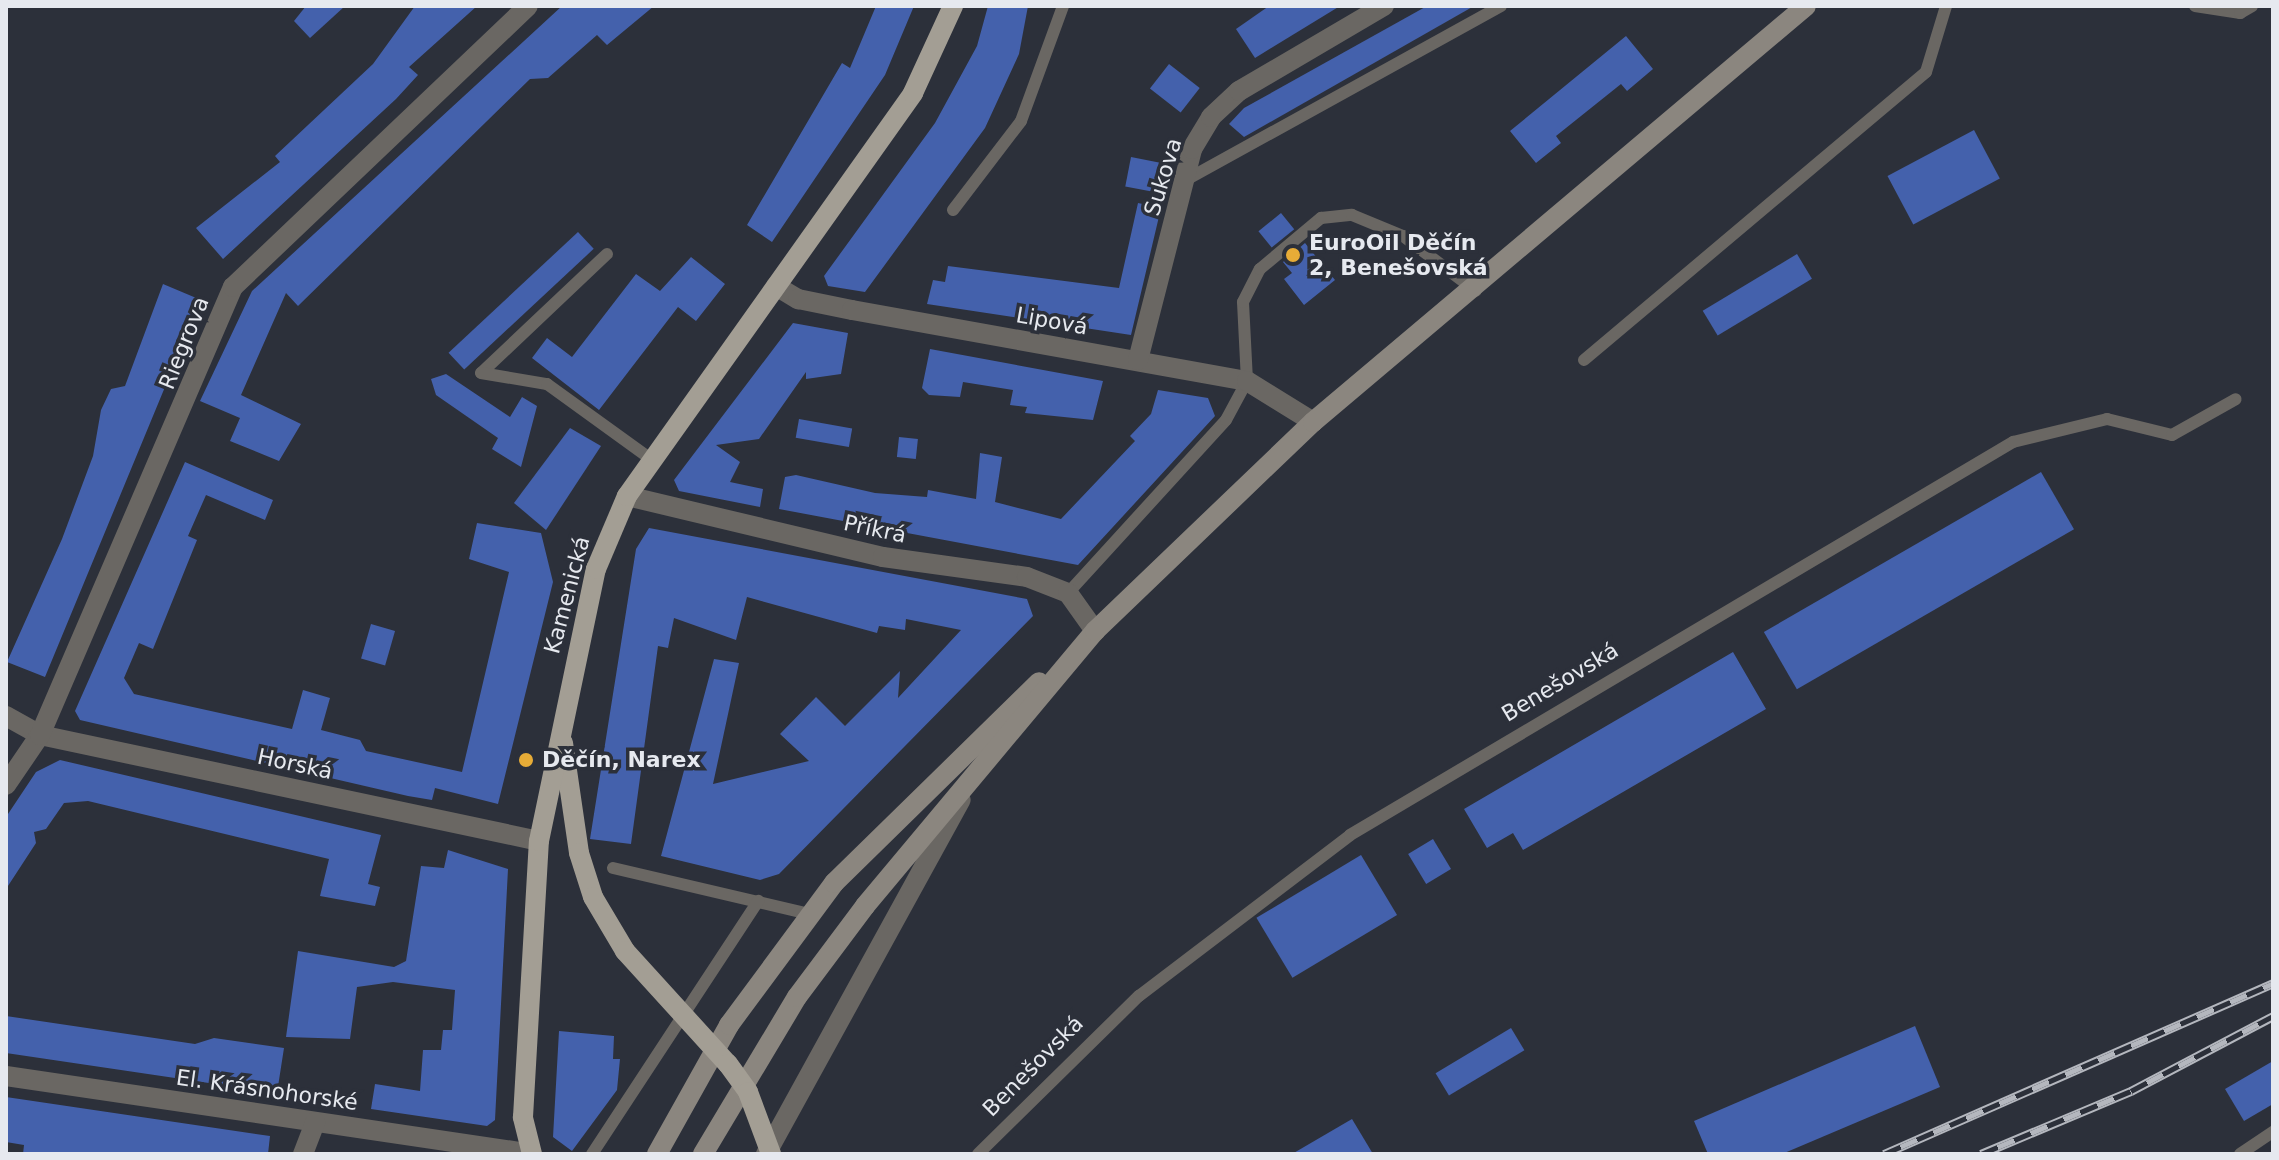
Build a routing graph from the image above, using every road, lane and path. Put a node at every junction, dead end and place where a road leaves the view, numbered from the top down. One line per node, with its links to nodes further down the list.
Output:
1 (528, 6): 26 (street, Riegrova)
2 (953, 6): 13 (main road, Kamenická)
3 (1063, 6): 11 (lane)
4 (1384, 6): 10 (street, Sukova)
5 (1501, 6): 10 (lane)
6 (1806, 6): 14 (main road)
7 (1946, 6): 16 (lane)
8 (2195, 6): 9 (lane)
9 (2252, 6)
10 (1184, 181): 15 (street, Sukova)
11 (953, 210)
12 (607, 254): 20 (lane)
13 (776, 286): 15 (street, Lipová); 20 (main road, Kamenická)
14 (1476, 291): 17 (lane); 19 (main road)
15 (1138, 360): 17 (street, Lipová)
16 (1584, 360)
17 (1247, 381): 19 (street, Lipová); 22 (lane)
18 (2236, 399): 42 (lane, Benešovská)
19 (1313, 422): 23 (main road)
20 (652, 460): 21 (main road, Kamenická)
21 (627, 496): 22 (street, Příkrá); 24 (main road, Kamenická)
22 (1068, 593): 23 (street)
23 (1095, 631): 27 (main road); 32 (main road)
24 (561, 715): 29 (main road, Kamenická); 41 (main road, bridge)
25 (6, 716): 26 (street, Horská)
26 (40, 735): 28 (street, Riegrova); 29 (street, Horská)
27 (969, 784): 40 (main road); 41 (street)
28 (6, 785)
29 (539, 841): 36 (main road, Kamenická)
30 (613, 868): 31 (lane)
31 (758, 901): 32 (lane); 38 (lane)
32 (809, 914): 39 (main road)
33 (6, 1076): 34 (street, El. Krásnohorské)
34 (315, 1122): 36 (street, El. Krásnohorské); 37 (street)
35 (2273, 1132): 43 (lane)
36 (524, 1153)
37 (303, 1154)
38 (592, 1154)
39 (657, 1154)
40 (703, 1154)
41 (769, 1154)
42 (978, 1154)
43 (2240, 1154)

